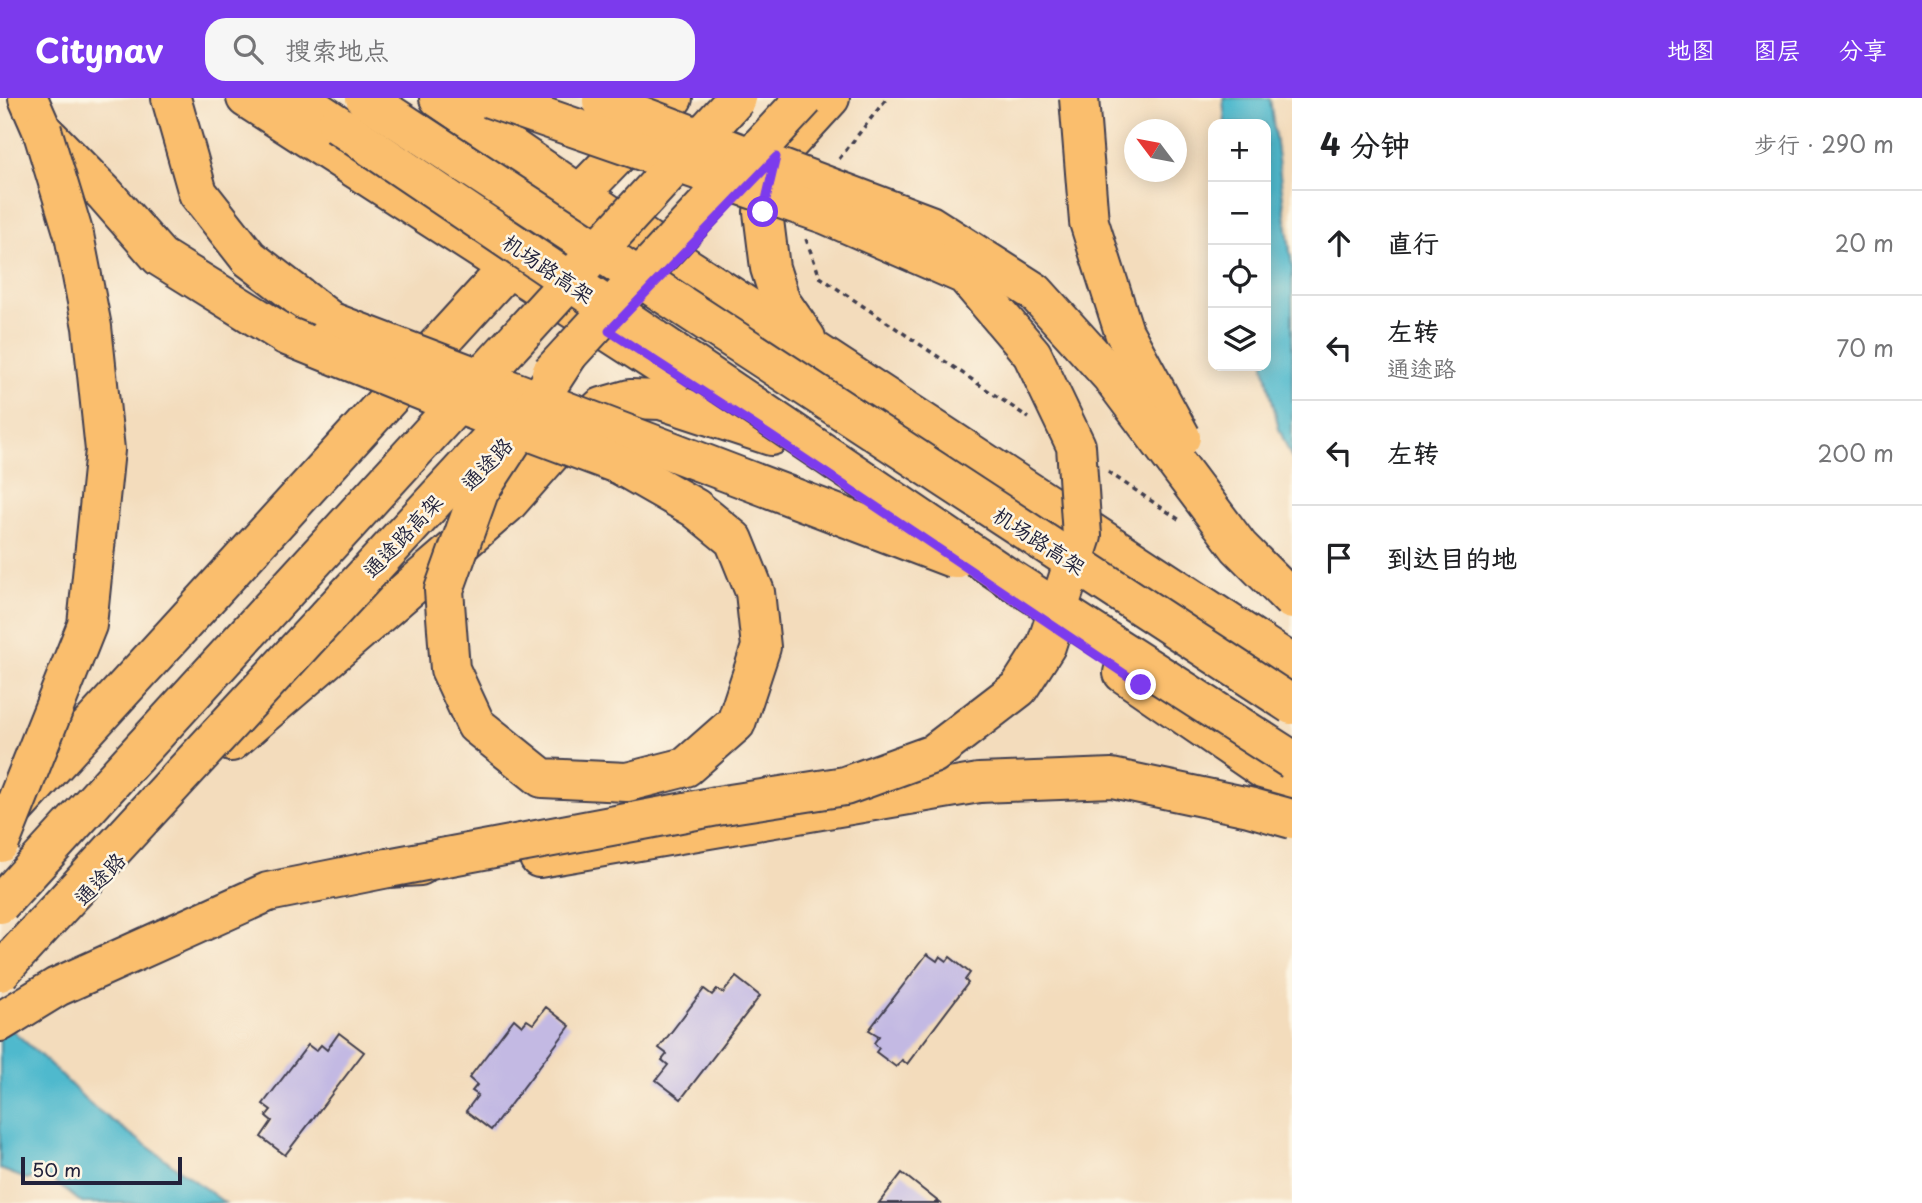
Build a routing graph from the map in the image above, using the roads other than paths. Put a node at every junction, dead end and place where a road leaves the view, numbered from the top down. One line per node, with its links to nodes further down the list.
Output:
1 (170, 98): 23 (main road, bridge)
2 (246, 98): 17 (main road)
3 (298, 98): 23 (main road, 机场路高架, bridge)
4 (365, 98): 26 (main road, 机场路高架, bridge)
5 (439, 98): 15 (main road)
6 (489, 98): 33 (main road, bridge)
7 (596, 98): 22 (main road, bridge)
8 (673, 98): 15 (main road)
9 (805, 98): 20 (main road, 通途路高架, bridge)
10 (830, 98): 14 (main road, 通途路)
11 (1079, 98): 22 (main road, bridge)
12 (730, 103): 34 (main road, bridge)
13 (35, 114): 20 (main road, bridge); 32 (main road, bridge)
14 (776, 157): 16 (main road, 通途路); 19 (main road)
15 (581, 193): 16 (main road); 17 (main road)
16 (676, 260): 18 (main road, 通途路); 19 (main road)
17 (509, 267): 18 (main road); 31 (main road)
18 (609, 331): 21 (main road); 27 (main road, 通途路)
19 (813, 348): 25 (main road)
20 (568, 355): 35 (main road, 通途路高架, bridge)
21 (771, 436): 27 (main road); 29 (main road)
22 (1239, 547): 24 (main road, bridge)
23 (1007, 578): 28 (main road, 机场路高架, bridge)
24 (1292, 600)
25 (1292, 664)
26 (1292, 705)
27 (213, 757): 36 (main road, 通途路)
28 (1292, 760)
29 (1292, 789)
30 (1292, 819): 33 (main road, bridge)
31 (0, 824)
32 (0, 844)
33 (388, 868): 37 (main road)
34 (0, 904)
35 (0, 972)
36 (0, 983)
37 (0, 1022)

